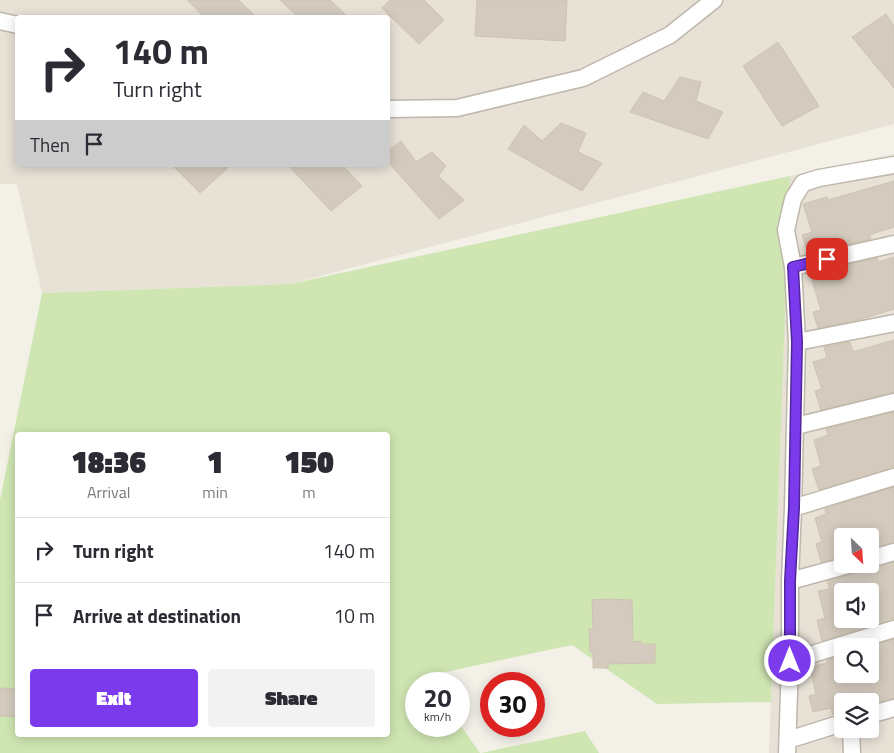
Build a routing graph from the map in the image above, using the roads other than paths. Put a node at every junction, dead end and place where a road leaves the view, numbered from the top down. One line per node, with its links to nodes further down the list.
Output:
1 (714, 0): 4 (street)
2 (0, 21): 3 (street)
3 (15, 24)
4 (390, 108)
5 (894, 165): 7 (street)
6 (894, 244): 7 (street)
7 (793, 267): 9 (street)
8 (894, 323): 9 (street)
9 (797, 342): 11 (street)
10 (894, 402): 11 (street)
11 (796, 426): 13 (street)
12 (894, 477): 13 (street)
13 (794, 508): 17 (street)
14 (894, 552): 15 (street)
15 (879, 556)
16 (834, 569): 17 (street)
17 (790, 581): 19 (street)
18 (894, 629): 19 (street)
19 (790, 661): 24 (street)
20 (894, 708): 21 (street)
21 (879, 712)
22 (834, 726): 24 (street)
23 (851, 738): 25 (street)
24 (788, 746)
25 (852, 753)

